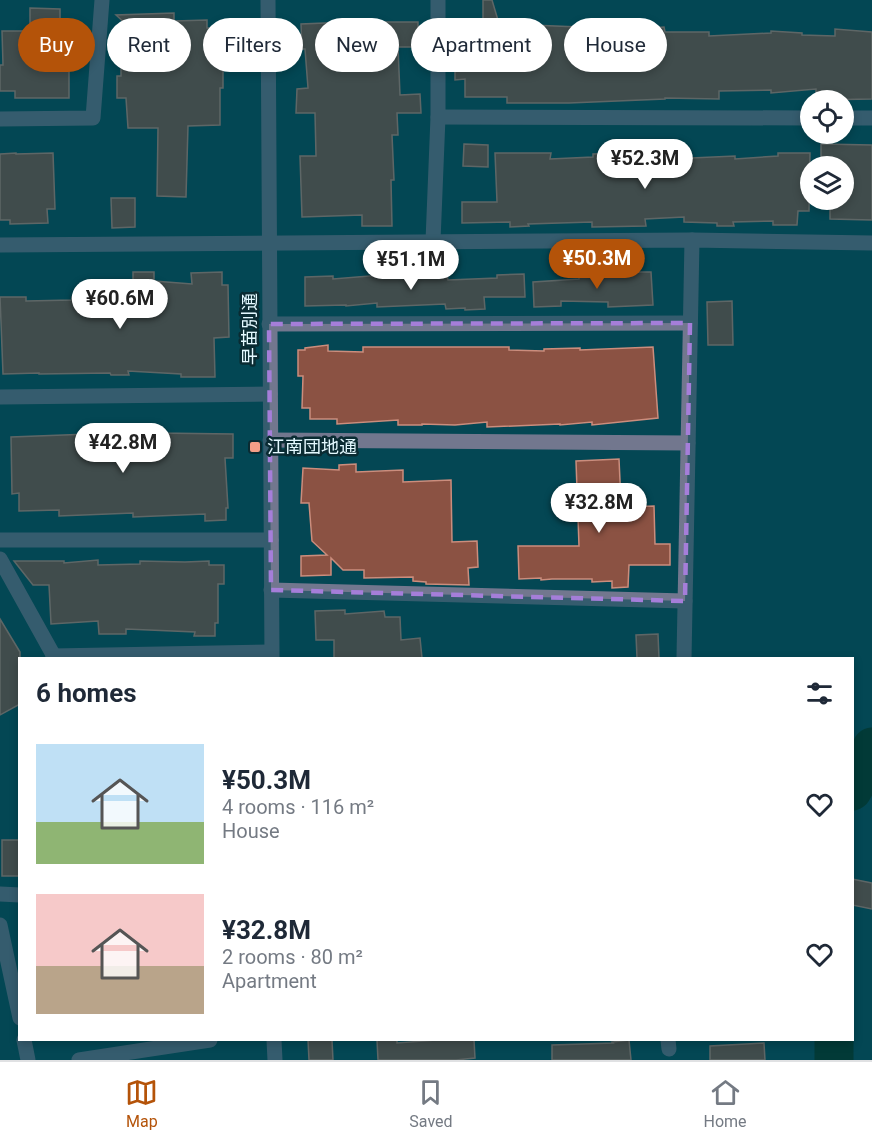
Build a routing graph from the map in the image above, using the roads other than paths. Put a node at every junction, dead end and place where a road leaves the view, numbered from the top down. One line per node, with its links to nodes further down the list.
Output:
1 (102, 0): 8 (street)
2 (268, 0): 11 (street, 早苗別通)
3 (438, 0): 4 (street)
4 (438, 117): 5 (street); 10 (street)
5 (800, 118)
6 (854, 118): 7 (street)
7 (872, 118)
8 (0, 119)
9 (692, 240): 10 (street); 12 (street); 14 (street)
10 (433, 241): 11 (street)
11 (269, 242): 13 (street); 15 (street, 早苗別通)
12 (872, 243)
13 (0, 245)
14 (690, 323): 15 (street); 19 (street)
15 (269, 324): 16 (street, 早苗別通)
16 (270, 394): 17 (street); 18 (street, 早苗別通)
17 (0, 397)
18 (270, 440): 19 (street); 21 (street, 早苗別通)
19 (688, 443): 24 (street)
20 (0, 540): 21 (street)
21 (271, 540): 23 (street, 早苗別通)
22 (0, 559): 26 (street)
23 (271, 590): 24 (street); 25 (street, 早苗別通)
24 (685, 601): 27 (street)
25 (272, 656): 26 (street)
26 (54, 657)
27 (684, 657)
28 (0, 894): 29 (street)
29 (18, 895)
30 (0, 925): 31 (street)
31 (18, 1009)
32 (24, 1041): 35 (street)
33 (203, 1041): 36 (street)
34 (274, 1041): 37 (street)
35 (28, 1060)
36 (79, 1060)
37 (274, 1060)

